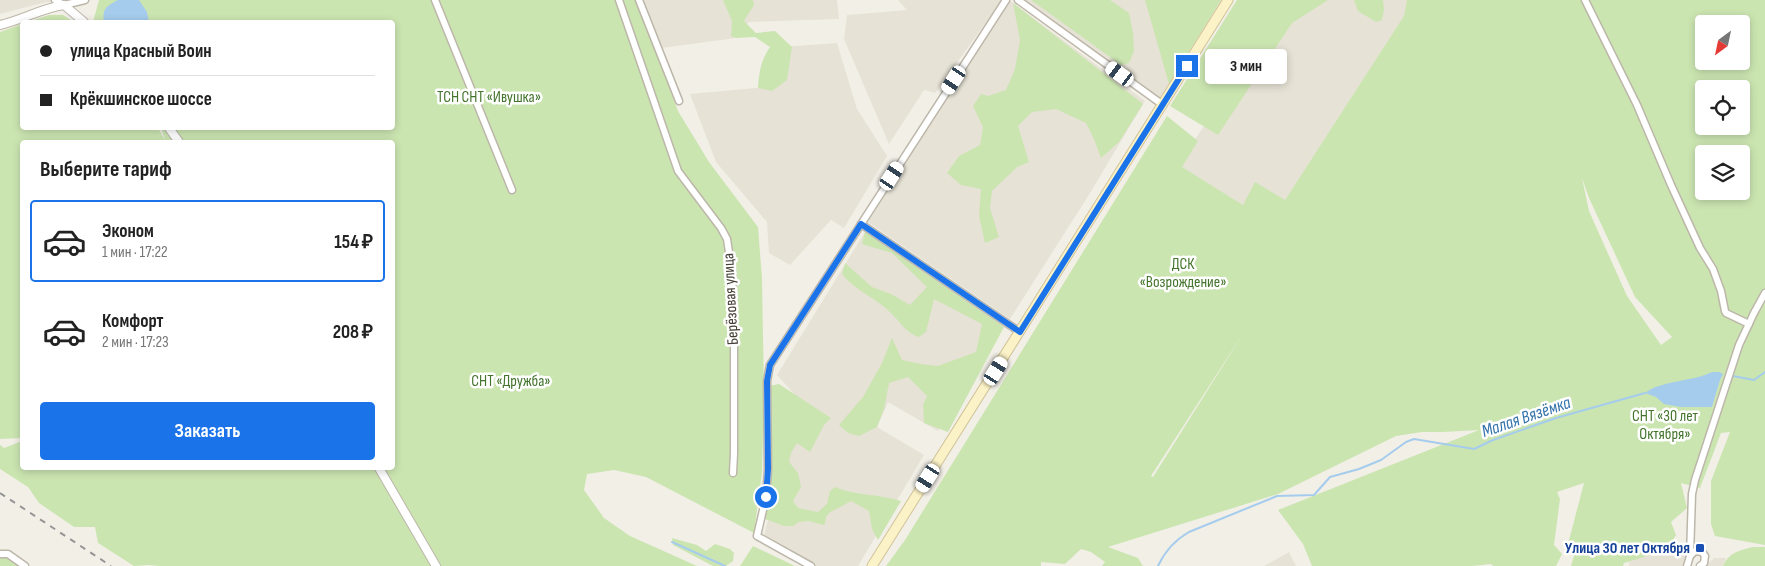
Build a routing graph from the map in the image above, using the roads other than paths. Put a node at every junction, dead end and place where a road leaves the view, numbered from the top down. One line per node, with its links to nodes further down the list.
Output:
1 (56, 0): 10 (street)
2 (85, 0): 10 (street)
3 (435, 0): 15 (street)
4 (619, 0): 21 (street, Берёзовая улица)
5 (639, 0): 13 (street)
6 (1006, 0): 16 (street)
7 (1018, 0): 14 (street)
8 (1228, 0): 14 (main road)
9 (1585, 0): 18 (street)
10 (64, 5): 11 (street); 12 (street)
11 (82, 20)
12 (0, 25)
13 (679, 101)
14 (1163, 105): 19 (main road)
15 (512, 190)
16 (861, 224): 19 (street); 26 (street)
17 (1765, 293): 18 (street)
18 (1748, 326): 23 (street)
19 (1020, 332): 27 (main road)
20 (380, 470): 25 (street)
21 (733, 473)
22 (0, 554): 24 (street)
23 (1690, 562): 28 (street)
24 (25, 566)
25 (436, 566)
26 (810, 566)
27 (873, 566)
28 (1700, 566)

